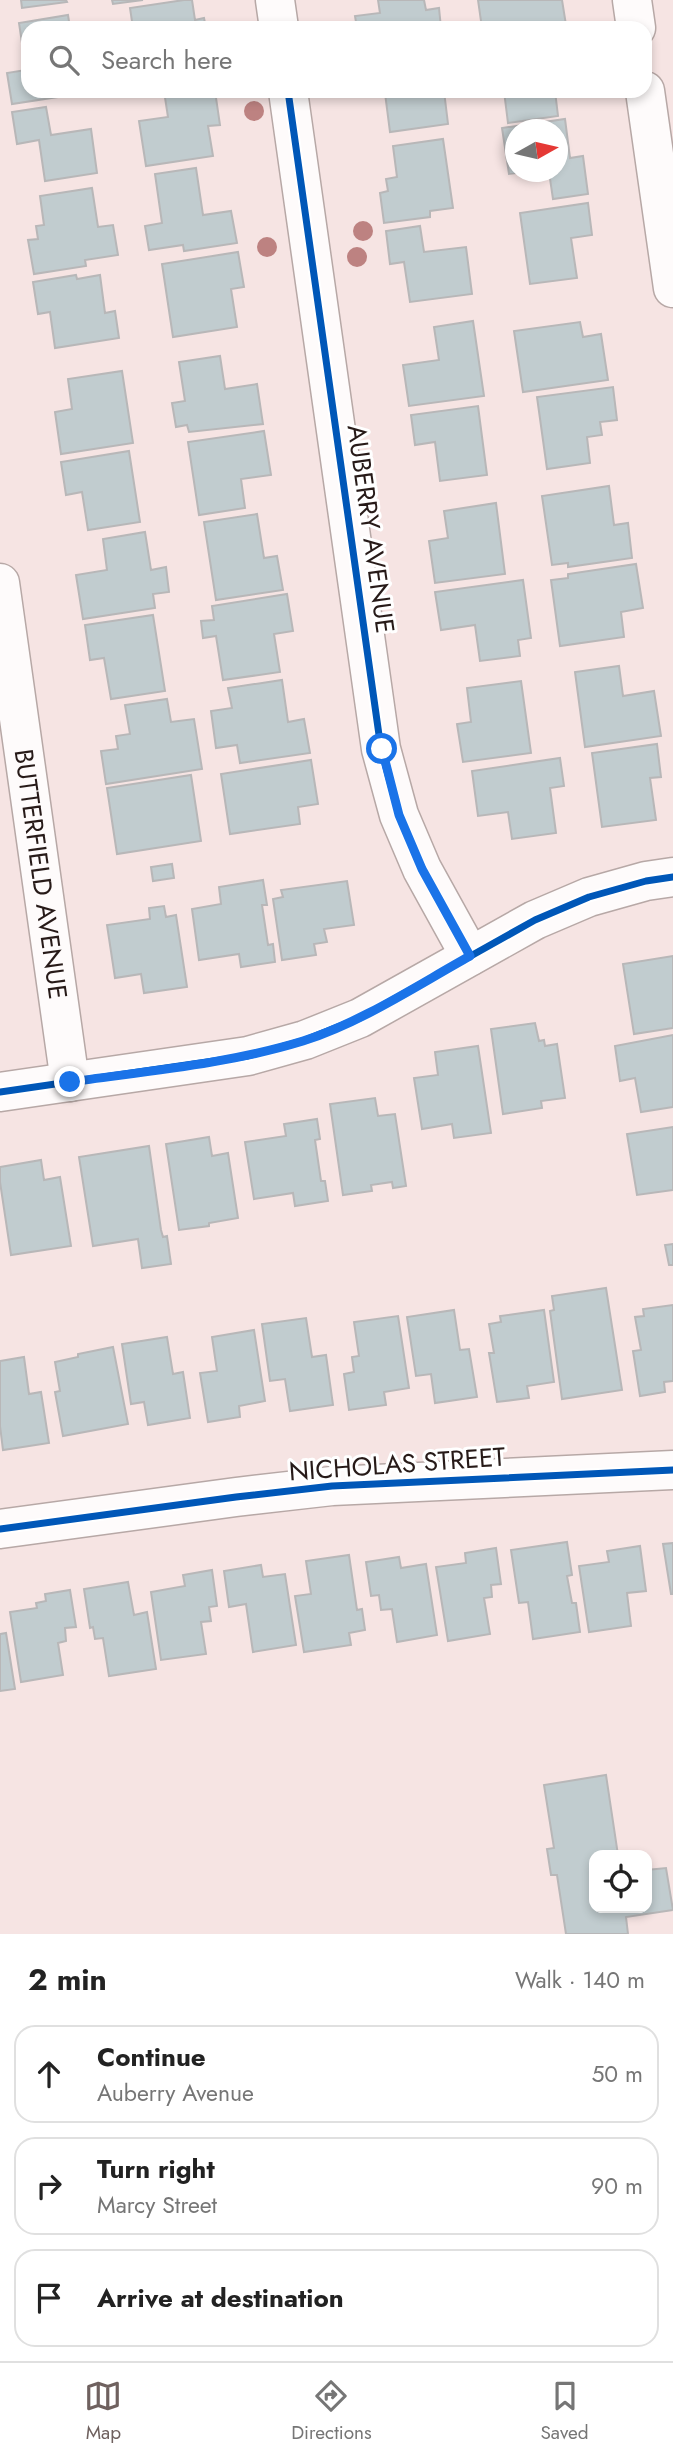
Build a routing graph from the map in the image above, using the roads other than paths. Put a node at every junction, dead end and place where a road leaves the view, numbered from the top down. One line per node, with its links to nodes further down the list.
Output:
1 (275, 0): 3 (street)
2 (632, 0): 4 (street)
3 (278, 21)
4 (635, 21)
5 (289, 98): 11 (street, AUBERRY AVENUE)
6 (656, 114): 7 (street)
7 (668, 216): 8 (street)
8 (673, 288)
9 (0, 583): 12 (street, BUTTERFIELD AVENUE)
10 (673, 877): 11 (street)
11 (470, 956): 12 (street)
12 (70, 1082): 13 (street)
13 (0, 1092)
14 (673, 1469): 15 (street, NICHOLAS STREET)
15 (0, 1530)

